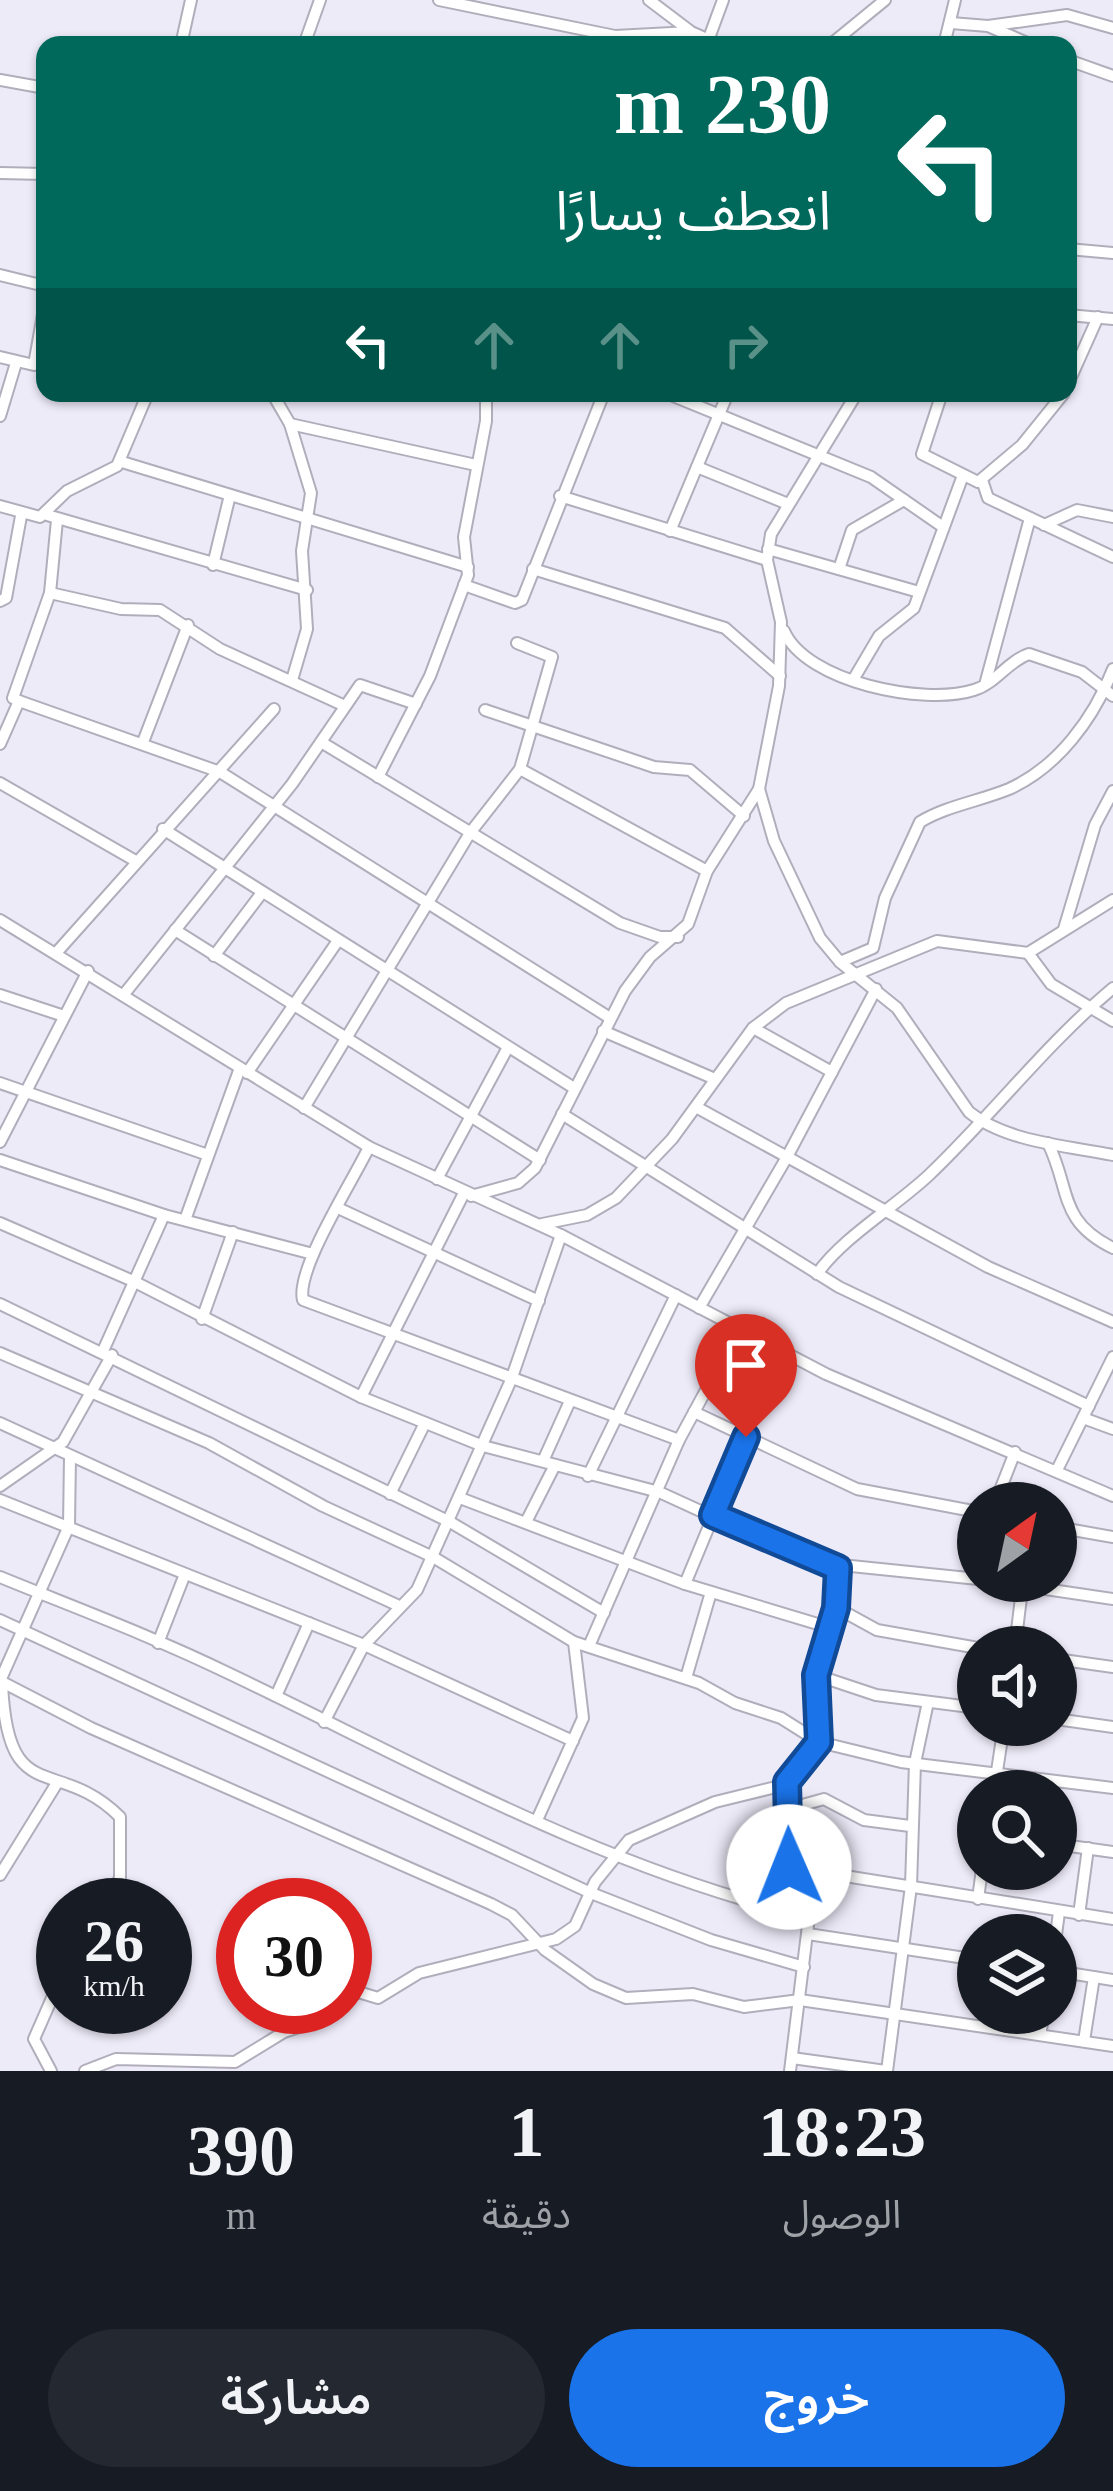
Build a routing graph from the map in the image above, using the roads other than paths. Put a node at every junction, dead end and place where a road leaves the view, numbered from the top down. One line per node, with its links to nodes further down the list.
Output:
1 (191, 0): 12 (street)
2 (320, 0): 13 (street)
3 (439, 0): 11 (street)
4 (649, 0): 11 (street)
5 (723, 0): 15 (street)
6 (955, 0): 8 (street)
7 (877, 2): 16 (street)
8 (952, 23): 9 (street); 17 (street)
9 (988, 26): 10 (street); 18 (street)
10 (1113, 28)
11 (692, 32): 14 (street)
12 (183, 36)
13 (307, 36)
14 (701, 36)
15 (716, 36)
16 (840, 36)
17 (947, 36)
18 (1011, 36)
19 (1077, 63): 20 (street)
20 (1113, 76)
21 (0, 80): 22 (street)
22 (36, 86)
23 (0, 173): 24 (street)
24 (36, 174)
25 (1077, 250): 26 (street)
26 (1113, 253)
27 (0, 274): 28 (street)
28 (36, 284)
29 (1077, 316): 30 (street)
30 (1099, 317): 31 (street); 35 (street)
31 (1113, 319)
32 (0, 357): 34 (street)
33 (36, 358): 34 (street)
34 (16, 363): 48 (street)
35 (1077, 365)
36 (145, 402): 51 (street)
37 (277, 402): 49 (street)
38 (485, 402): 52 (street)
39 (600, 402): 57 (street)
40 (692, 402): 47 (street)
41 (724, 402): 47 (street)
42 (845, 402): 46 (street)
43 (851, 402): 46 (street)
44 (939, 402): 54 (street)
45 (1057, 402): 55 (street)
46 (848, 407): 50 (street)
47 (720, 412): 50 (street); 53 (street)
48 (0, 416)
49 (290, 424): 52 (street); 65 (street)
50 (820, 455): 58 (street); 59 (street)
51 (122, 462): 56 (street); 62 (street)
52 (476, 465): 72 (street)
53 (697, 467): 59 (street); 68 (street)
54 (962, 478): 55 (street); 67 (street)
55 (982, 480): 64 (street)
56 (230, 495): 65 (street); 71 (street)
57 (560, 496): 68 (street); 73 (street)
58 (904, 500): 67 (street); 74 (street)
59 (788, 505): 69 (street)
60 (0, 506): 61 (street)
61 (21, 516): 62 (street); 79 (street)
62 (52, 517): 71 (street); 78 (street)
63 (1113, 517): 66 (street)
64 (1030, 518): 66 (street); 87 (street)
65 (309, 519): 72 (street); 76 (street)
66 (1044, 525): 70 (street)
67 (943, 527): 77 (street)
68 (670, 531): 69 (street)
69 (768, 555): 74 (street); 80 (street)
70 (1113, 557)
71 (213, 565): 76 (street)
72 (468, 567): 75 (street)
73 (533, 569): 75 (street); 84 (street)
74 (839, 569): 77 (street)
75 (464, 585): 90 (street)
76 (307, 590): 85 (street)
77 (920, 592): 86 (street)
78 (50, 593): 81 (street); 89 (street)
79 (0, 601)
80 (781, 622): 84 (street); 86 (street)
81 (188, 626): 85 (street); 95 (street)
82 (517, 643): 94 (street)
83 (1113, 670): 88 (street)
84 (780, 676): 102 (street)
85 (292, 680): 91 (street)
86 (853, 680): 87 (street)
87 (985, 684): 88 (street)
88 (1109, 693): 122 (street)
89 (11, 698): 95 (street); 97 (street)
90 (416, 704): 91 (street); 100 (street)
91 (345, 706): 96 (street)
92 (274, 709): 99 (street)
93 (485, 710): 94 (street)
94 (532, 725): 98 (street); 105 (street)
95 (143, 742): 99 (street)
96 (321, 742): 100 (street); 104 (street)
97 (0, 744)
98 (520, 769): 107 (street); 110 (street)
99 (220, 772): 104 (street); 106 (street)
100 (378, 777): 107 (street)
101 (0, 783): 108 (street)
102 (760, 789): 105 (street); 122 (street)
103 (1113, 791): 116 (street)
104 (274, 807): 109 (street); 113 (street)
105 (743, 816): 110 (street)
106 (163, 830): 108 (street); 109 (street)
107 (470, 833): 113 (street); 117 (street)
108 (134, 860): 119 (street)
109 (222, 869): 111 (street); 115 (street)
110 (707, 871): 117 (street)
111 (261, 894): 118 (street); 121 (street)
112 (1113, 900): 116 (street)
113 (428, 904): 124 (street); 133 (street)
114 (0, 920): 119 (street)
115 (175, 930): 121 (street); 128 (street)
116 (1063, 932): 120 (street)
117 (677, 937): 133 (street)
118 (337, 942): 124 (street); 130 (street)
119 (57, 952): 123 (street)
120 (1028, 953): 125 (street); 131 (street)
121 (214, 956): 130 (street)
122 (840, 962): 125 (street)
123 (88, 971): 128 (street); 132 (street)
124 (385, 971): 137 (street); 138 (street)
125 (857, 974): 126 (street); 135 (street)
126 (876, 988): 140 (street); 149 (street)
127 (1113, 988): 131 (street)
128 (125, 993): 139 (street)
129 (0, 994): 132 (street)
130 (290, 1005): 137 (street); 139 (street)
131 (1091, 1009): 134 (street); 149 (street)
132 (64, 1016): 144 (street)
133 (610, 1018): 136 (street)
134 (1113, 1022)
135 (753, 1028): 140 (street); 141 (street)
136 (603, 1031): 141 (street); 143 (street)
137 (345, 1040): 146 (street); 148 (street)
138 (507, 1049): 143 (street); 148 (street)
139 (244, 1071): 146 (street); 154 (street)
140 (832, 1072): 155 (street)
141 (715, 1079): 145 (street)
142 (0, 1083): 144 (street)
143 (574, 1088): 147 (street)
144 (24, 1091): 150 (street); 154 (street)
145 (696, 1106): 155 (street); 158 (street)
146 (304, 1108): 152 (street)
147 (562, 1114): 157 (street); 158 (street)
148 (470, 1117): 157 (street); 159 (street)
149 (984, 1123): 151 (street); 162 (street)
150 (0, 1142)
151 (1048, 1143): 153 (street); 170 (street)
152 (369, 1147): 159 (street); 161 (street)
153 (1113, 1154)
154 (208, 1155): 164 (street)
155 (787, 1157): 162 (street); 167 (street)
156 (0, 1160): 163 (street)
157 (540, 1160): 160 (street)
158 (646, 1166): 166 (street); 167 (street)
159 (437, 1179): 160 (street)
160 (468, 1194): 166 (street); 171 (street)
161 (340, 1209): 171 (street); 172 (street)
162 (888, 1214): 173 (street); 180 (street)
163 (164, 1215): 164 (street); 174 (street)
164 (185, 1220): 168 (street)
165 (0, 1223): 174 (street)
166 (538, 1225): 169 (street)
167 (745, 1226): 173 (street); 178 (street)
168 (233, 1232): 172 (street); 179 (street)
169 (561, 1235): 175 (street); 176 (street)
170 (1113, 1248)
171 (436, 1251): 176 (street); 182 (street)
172 (314, 1254): 182 (street)
173 (817, 1274): 191 (street)
174 (133, 1281): 179 (street); 184 (street)
175 (676, 1295): 178 (street); 192 (street)
176 (539, 1301): 186 (street)
177 (0, 1304): 184 (street)
178 (699, 1308): 181 (street)
179 (202, 1319): 188 (street)
180 (1113, 1322)
181 (739, 1329): 190 (street); 200 (street)
182 (392, 1336): 186 (street); 188 (street)
183 (0, 1353): 187 (street)
184 (108, 1353): 187 (street); 208 (street)
185 (1113, 1358): 191 (street)
186 (512, 1380): 189 (street); 198 (street)
187 (95, 1394): 199 (street); 219 (street)
188 (361, 1396): 194 (street)
189 (570, 1401): 192 (street); 202 (street)
190 (694, 1412): 196 (street); 197 (street)
191 (1086, 1412): 195 (street); 203 (street)
192 (617, 1418): 197 (street); 204 (street)
193 (0, 1423): 199 (street)
194 (425, 1424): 198 (street); 208 (street)
195 (1113, 1430)
196 (746, 1437): 212 (street); 213 (street)
197 (679, 1440): 207 (street)
198 (483, 1446): 202 (street); 210 (street)
199 (55, 1449): 201 (street); 206 (street)
200 (1015, 1452): 203 (street); 205 (street)
201 (70, 1456): 216 (street); 230 (street)
202 (549, 1463): 204 (street); 215 (street)
203 (1058, 1470): 209 (street)
204 (588, 1476): 207 (street)
205 (1003, 1482)
206 (0, 1486)
207 (659, 1492): 213 (street); 220 (street)
208 (391, 1494): 214 (street)
209 (1113, 1496)
210 (460, 1498): 214 (street); 215 (street)
211 (0, 1500): 216 (street)
212 (957, 1508)
213 (713, 1515): 221 (street); 225 (street)
214 (450, 1522): 219 (street); 232 (street)
215 (526, 1522): 220 (street)
216 (69, 1526): 222 (street); 227 (street)
217 (1077, 1531): 218 (street)
218 (1113, 1537)
219 (433, 1557): 230 (street); 237 (street)
220 (627, 1562): 225 (street); 232 (street)
221 (838, 1568): 223 (street); 231 (street)
222 (185, 1574): 234 (street); 238 (street)
223 (957, 1576)
224 (0, 1577): 227 (street)
225 (685, 1584): 226 (street)
226 (711, 1592): 236 (street); 245 (street)
227 (38, 1593): 235 (street); 238 (street)
228 (1077, 1593): 229 (street)
229 (1113, 1599)
230 (398, 1605): 240 (street)
231 (836, 1608): 236 (street); 239 (street)
232 (604, 1613): 241 (street)
233 (0, 1620): 235 (street)
234 (309, 1624): 240 (street); 247 (street)
235 (20, 1628): 246 (street); 273 (street)
236 (831, 1628): 244 (street)
237 (574, 1642): 241 (street); 253 (street)
238 (158, 1643): 247 (street)
239 (957, 1644)
240 (364, 1645): 250 (street); 253 (street)
241 (589, 1646): 245 (street)
242 (1077, 1662): 243 (street)
243 (1113, 1667)
244 (816, 1675): 248 (street); 254 (street)
245 (686, 1678): 254 (street)
246 (1, 1682): 258 (street); 280 (street)
247 (276, 1696): 250 (street)
248 (928, 1702): 249 (street); 255 (street)
249 (957, 1705)
250 (324, 1722): 262 (street)
251 (1077, 1722): 252 (street)
252 (1113, 1727)
253 (573, 1741): 262 (street)
254 (819, 1742): 255 (street); 257 (street)
255 (915, 1763): 256 (street); 263 (street)
256 (987, 1770)
257 (787, 1782): 261 (street); 267 (street)
258 (57, 1783): 269 (street); 270 (street)
259 (1077, 1783): 260 (street)
260 (1113, 1788)
261 (788, 1809): 263 (street); 268 (street)
262 (537, 1820): 267 (street)
263 (910, 1826): 271 (street)
264 (1077, 1847): 265 (street)
265 (1088, 1849): 266 (street); 276 (street)
266 (1113, 1852)
267 (615, 1858): 273 (street); 277 (street)
268 (789, 1867): 271 (street); 277 (street)
269 (0, 1875)
270 (120, 1878)
271 (911, 1886): 274 (street); 281 (street)
272 (979, 1890): 274 (street)
273 (591, 1893): 280 (street); 283 (street)
274 (978, 1899): 275 (street)
275 (1059, 1912): 276 (street)
276 (1078, 1915): 278 (street)
277 (808, 1917): 279 (street)
278 (1113, 1919)
279 (808, 1934): 281 (street); 283 (street)
280 (538, 1941): 287 (street); 288 (street)
281 (904, 1948): 282 (street); 289 (street)
282 (957, 1957)
283 (804, 1967): 288 (street)
284 (1077, 1974): 285 (street)
285 (1094, 1977): 286 (street); 293 (street)
286 (1113, 1980)
287 (372, 1996)
288 (800, 2000): 289 (street); 295 (street)
289 (894, 2013): 292 (street); 299 (street)
290 (36, 2034): 297 (street)
291 (281, 2034): 298 (street)
292 (1040, 2035): 293 (street)
293 (1084, 2042): 294 (street)
294 (1113, 2046)
295 (792, 2064): 296 (street)
296 (861, 2070): 299 (street)
297 (51, 2071)
298 (85, 2071)
299 (887, 2071)

